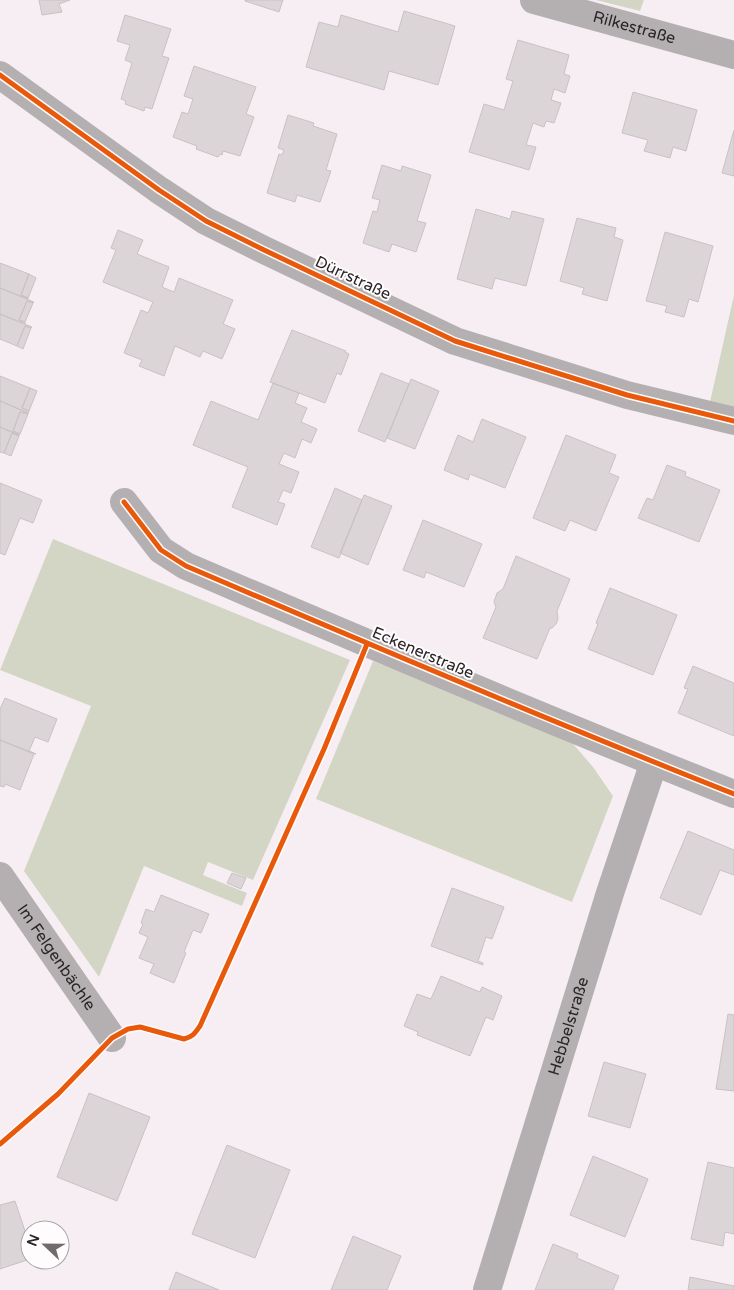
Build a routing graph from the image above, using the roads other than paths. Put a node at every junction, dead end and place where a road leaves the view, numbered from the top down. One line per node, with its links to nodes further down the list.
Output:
1 (534, 0): 2 (street, Rilkestraße)
2 (734, 55)
3 (0, 74): 4 (street, Dürrstraße)
4 (734, 422)
5 (124, 502): 6 (street, Eckenerstraße)
6 (654, 762): 7 (street, Eckenerstraße); 10 (street, Hebbelstraße)
7 (734, 794)
8 (0, 876): 9 (street, Im Felgenbächle)
9 (112, 1038)
10 (487, 1290)

